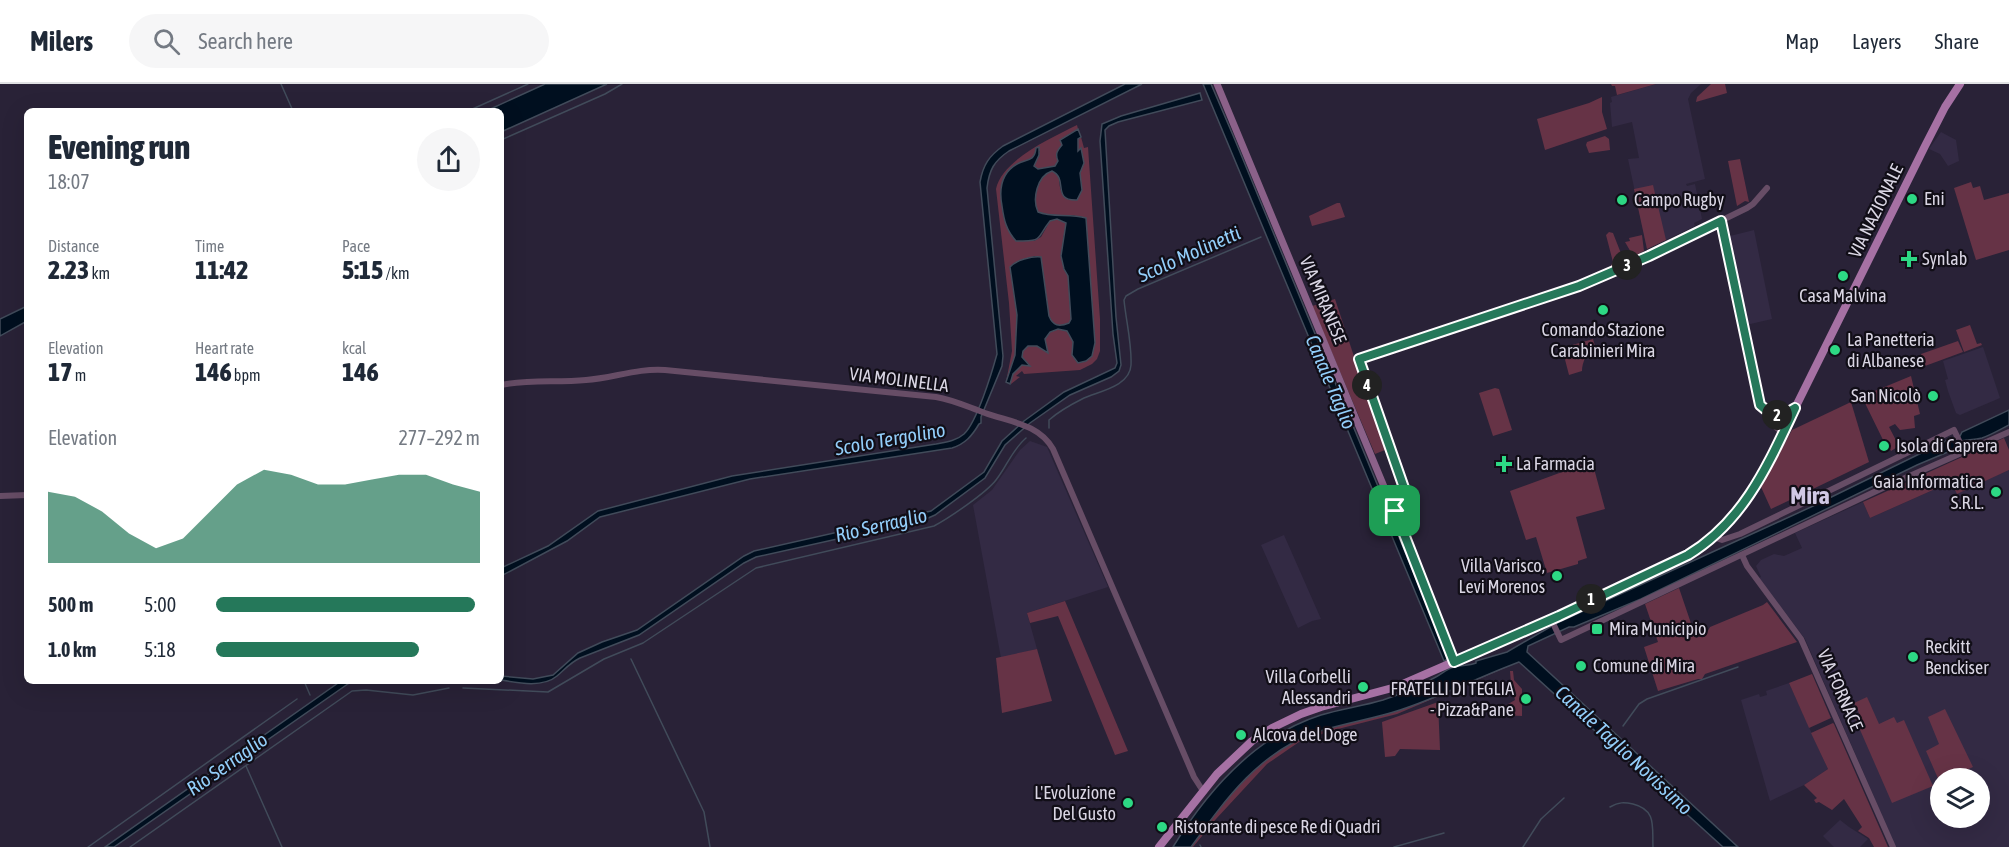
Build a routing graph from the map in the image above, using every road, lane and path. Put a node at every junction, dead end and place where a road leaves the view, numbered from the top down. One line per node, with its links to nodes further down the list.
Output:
1 (1217, 84): 14 (main road, VIA MIRANESE)
2 (1960, 84): 7 (main road, VIA NAZIONALE)
3 (1767, 188): 4 (street)
4 (1721, 221): 6 (street); 14 (street)
5 (504, 385): 19 (street, VIA MOLINELLA)
6 (1760, 405): 8 (street); 9 (street)
7 (1795, 408): 8 (street); 9 (main road, VIA NAZIONALE)
8 (1773, 414): 9 (street)
9 (1784, 431): 15 (main road, VIA NAZIONALE)
10 (2009, 432): 11 (street)
11 (1963, 448): 15 (street); 16 (street)
12 (24, 495): 13 (street)
13 (0, 496)
14 (1396, 514): 18 (main road, VIA MIRANESE)
15 (1713, 537): 17 (main road, VIA NAZIONALE)
16 (1742, 555): 17 (street); 21 (street, VIA FORNACE)
17 (1553, 622): 18 (main road, VIA NAZIONALE)
18 (1450, 664): 19 (main road, VIA NAZIONALE)
19 (1203, 791): 20 (main road, VIA NAZIONALE)
20 (1160, 847)
21 (1893, 847)

